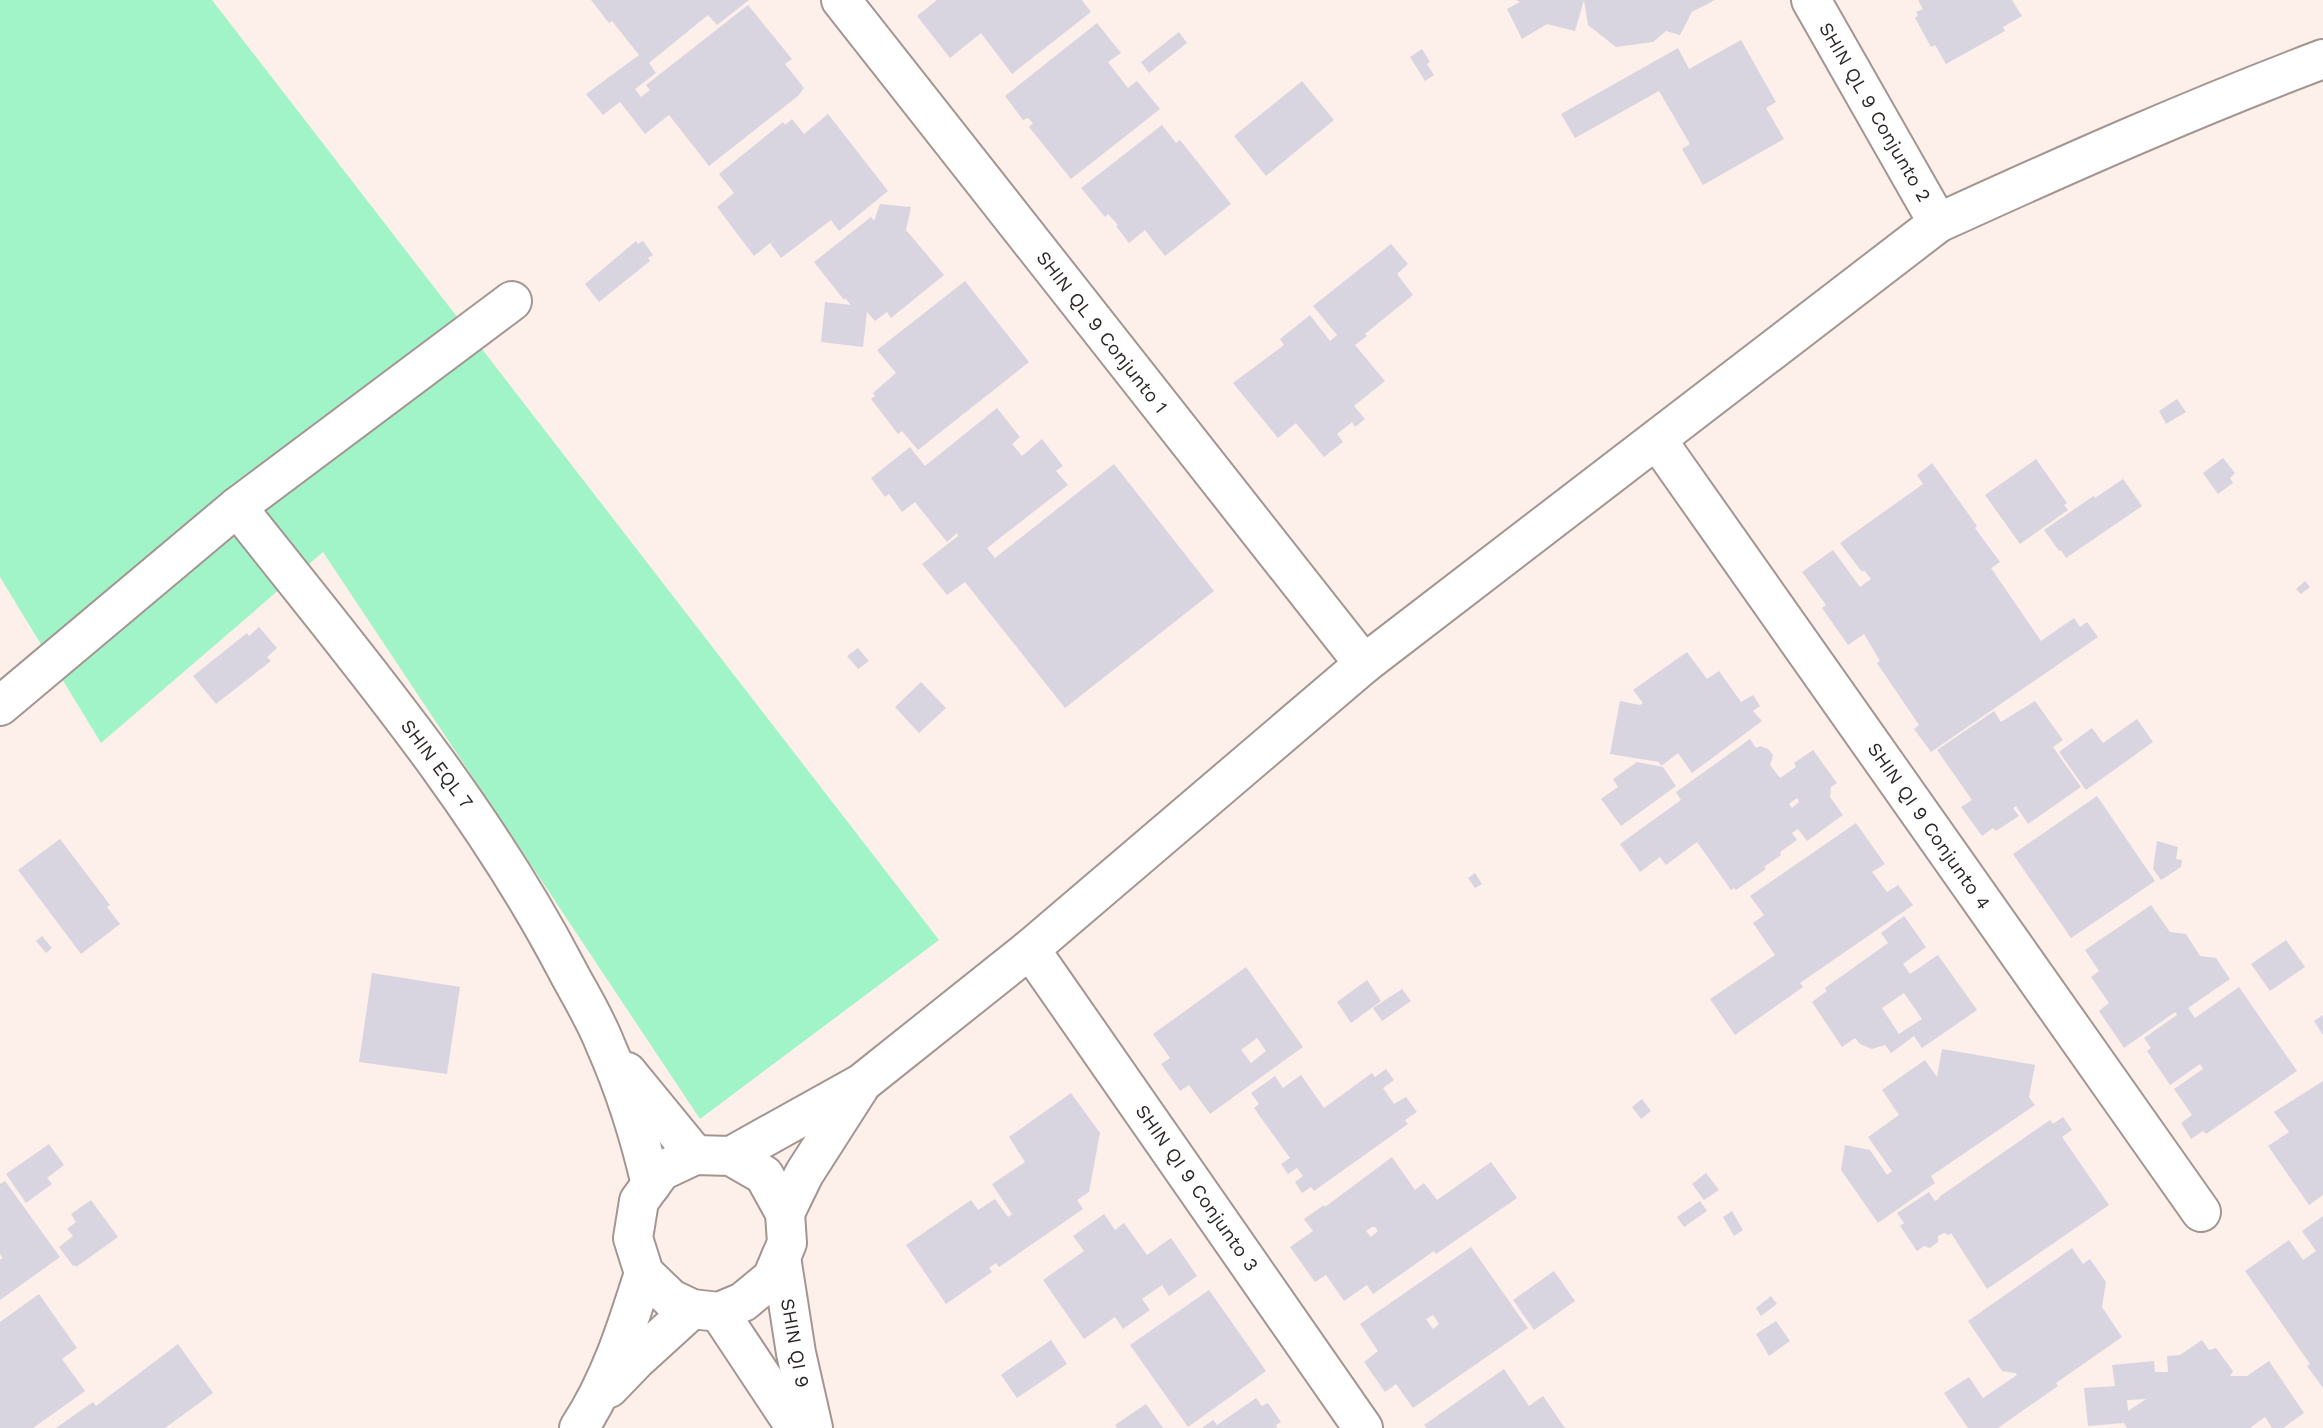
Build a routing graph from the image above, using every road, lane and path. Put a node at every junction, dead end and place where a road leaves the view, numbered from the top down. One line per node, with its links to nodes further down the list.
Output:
1 (841, 0): 8 (street, SHIN QL 9 Conjunto 1)
2 (1811, 0): 4 (street, SHIN QL 9 Conjunto 2)
3 (2323, 59): 4 (street)
4 (1938, 223): 6 (street)
5 (512, 301): 7 (street)
6 (1657, 440): 8 (street); 15 (street, SHIN QI 9 Conjunto 4)
7 (237, 507): 9 (street); 11 (street, SHIN EQL 7)
8 (1364, 664): 10 (street)
9 (0, 706)
10 (1030, 949): 12 (street); 23 (street, SHIN QI 9 Conjunto 3)
11 (605, 1042): 13 (street, SHIN EQL 7); 14 (street, SHIN EQL 7)
12 (862, 1083): 13 (street); 16 (street)
13 (713, 1156): 14 (street); 16 (street)
14 (651, 1185): 18 (street)
15 (2201, 1212)
16 (785, 1213): 17 (street)
17 (781, 1257): 19 (street); 22 (street, SHIN QI 9)
18 (644, 1273): 19 (street); 20 (street)
19 (706, 1310): 20 (street); 21 (street, SHIN QI 9)
20 (588, 1415)
21 (796, 1428)
22 (813, 1428)
23 (1363, 1428)

